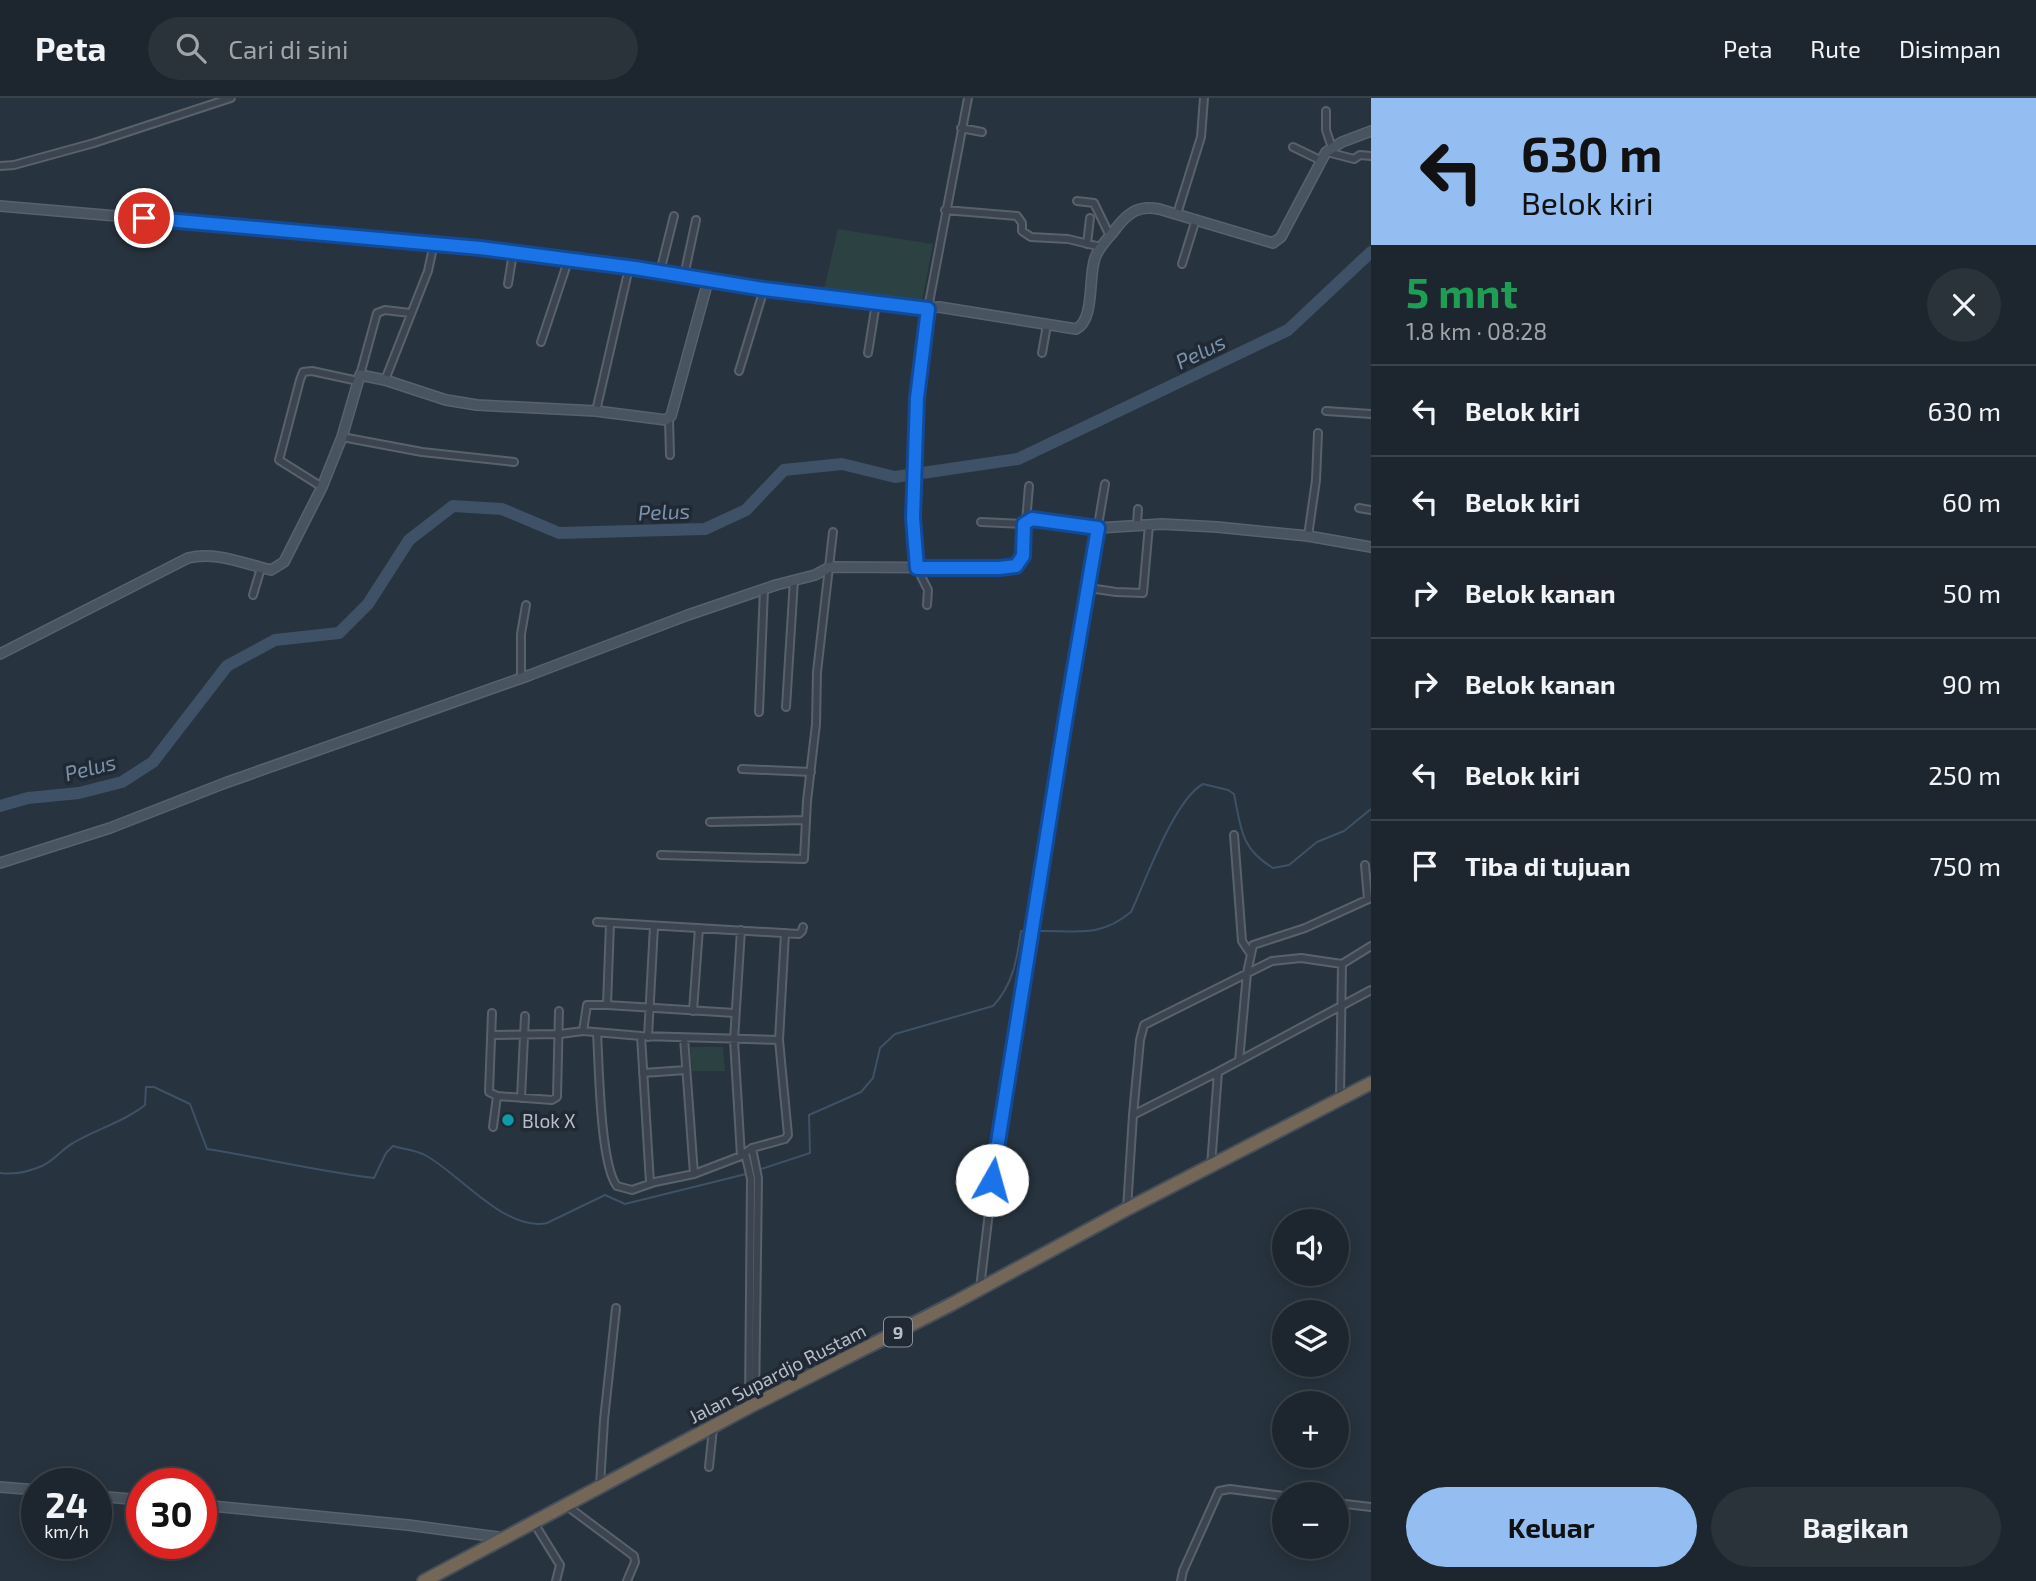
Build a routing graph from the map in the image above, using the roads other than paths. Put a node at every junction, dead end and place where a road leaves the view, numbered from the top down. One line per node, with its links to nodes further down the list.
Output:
1 (231, 98): 12 (street)
2 (968, 98): 5 (street)
3 (1203, 98): 16 (street)
4 (1326, 111): 9 (street)
5 (961, 128): 7 (street); 15 (street)
6 (1371, 131): 9 (street)
7 (982, 132)
8 (1293, 147): 11 (street)
9 (1330, 150): 10 (street); 11 (street)
10 (1371, 156)
11 (1320, 160): 19 (street)
12 (0, 166)
13 (1077, 201): 21 (street)
14 (0, 206): 22 (street)
15 (945, 210): 23 (street); 35 (street)
16 (1177, 214): 19 (street); 21 (street)
17 (674, 216): 29 (street)
18 (1090, 218): 23 (street)
19 (1196, 219): 27 (street)
20 (696, 220): 30 (street)
21 (1110, 236): 24 (street)
22 (434, 243): 25 (street); 36 (street)
23 (1087, 244): 24 (street)
24 (1101, 247): 37 (street)
25 (513, 253): 26 (street); 32 (street)
26 (568, 261): 28 (street); 38 (street)
27 (1182, 264)
28 (629, 268): 29 (street); 44 (street)
29 (660, 272): 30 (street)
30 (684, 276): 31 (street)
31 (708, 281): 33 (street); 47 (street)
32 (508, 284)
33 (764, 289): 34 (street); 41 (street)
34 (876, 303): 35 (street); 39 (street)
35 (928, 309): 37 (street); 68 (street)
36 (410, 313): 42 (street); 43 (street)
37 (1047, 325): 40 (street)
38 (541, 342)
39 (868, 353)
40 (1042, 353)
41 (738, 371)
42 (359, 378): 43 (street); 49 (street); 54 (street)
43 (385, 380): 44 (street)
44 (596, 411): 47 (street)
45 (1326, 411): 46 (street)
46 (1371, 414)
47 (669, 419): 50 (street)
48 (1318, 433): 64 (street)
49 (342, 437): 51 (street); 54 (street)
50 (670, 455)
51 (514, 463)
52 (1105, 484): 62 (street)
53 (1029, 486): 59 (street)
54 (321, 487): 67 (street)
55 (1359, 508): 57 (street)
56 (1138, 509): 61 (street)
57 (1371, 510)
58 (981, 522): 59 (street)
59 (1025, 523): 62 (street); 68 (street)
60 (1149, 524): 61 (street); 64 (street); 70 (street)
61 (1137, 525): 62 (street)
62 (1098, 528): 70 (street)
63 (833, 532): 66 (street)
64 (1308, 536): 65 (street)
65 (1371, 547)
66 (830, 567): 68 (street); 69 (street); 80 (street)
67 (261, 568): 72 (street); 75 (street)
68 (919, 568): 74 (street)
69 (794, 580): 71 (street); 77 (street)
70 (1089, 588): 134 (street)
71 (764, 589): 76 (street); 78 (street)
72 (253, 594)
73 (526, 605): 76 (street)
74 (927, 605)
75 (0, 654)
76 (521, 677): 85 (street)
77 (786, 707)
78 (759, 712)
79 (742, 769): 80 (street)
80 (811, 772): 81 (street)
81 (806, 820): 82 (street); 84 (street)
82 (710, 822)
83 (1234, 835): 96 (street)
84 (662, 855)
85 (0, 863)
86 (1365, 865): 87 (street)
87 (1370, 898): 96 (street)
88 (597, 922): 89 (street)
89 (610, 923): 90 (street); 100 (street)
90 (654, 926): 91 (street); 102 (street)
91 (699, 928): 93 (street); 103 (street)
92 (803, 928): 94 (street)
93 (741, 930): 94 (street); 106 (street)
94 (785, 933): 116 (street)
95 (1371, 946): 97 (street)
96 (1250, 953): 98 (street)
97 (1342, 964): 98 (street); 101 (street)
98 (1247, 973): 117 (street); 125 (street)
99 (1371, 990): 101 (street)
100 (607, 1005): 102 (street); 108 (street)
101 (1340, 1006): 117 (street); 124 (street)
102 (649, 1009): 103 (street); 113 (street)
103 (693, 1011): 106 (street)
104 (559, 1012): 110 (street)
105 (492, 1013): 111 (street)
106 (735, 1013): 115 (street)
107 (525, 1016): 112 (street)
108 (583, 1031): 109 (street); 110 (street)
109 (597, 1033): 113 (street); 132 (street)
110 (560, 1034): 112 (street); 123 (street)
111 (492, 1035): 112 (street); 122 (street)
112 (524, 1035): 123 (street)
113 (644, 1037): 114 (street); 120 (street)
114 (684, 1038): 115 (street); 118 (street)
115 (734, 1040): 116 (street); 128 (street)
116 (779, 1040): 127 (street)
117 (1239, 1061): 119 (street)
118 (687, 1070): 120 (street); 131 (street)
119 (1218, 1072): 125 (street); 129 (street)
120 (643, 1073): 132 (street)
121 (1371, 1083): 124 (highway, Jalan Supardjo Rustam / 9)
122 (497, 1096): 123 (street); 126 (street)
123 (521, 1098)
124 (1340, 1100): 129 (highway, Jalan Supardjo Rustam / 9)
125 (1133, 1115): 133 (street)
126 (493, 1127)
127 (752, 1148): 128 (street); 130 (street)
128 (743, 1155): 130 (street); 131 (street)
129 (1211, 1166): 133 (highway, Jalan Supardjo Rustam / 9)
130 (753, 1168): 136 (street)
131 (694, 1174): 132 (street)
132 (650, 1183)
133 (1127, 1209): 134 (highway, Jalan Supardjo Rustam / 9)
134 (980, 1288): 136 (highway, Jalan Supardjo Rustam / 9)
135 (616, 1308): 140 (street)
136 (752, 1406): 137 (highway, Jalan Supardjo Rustam / 9)
137 (713, 1427): 138 (street); 140 (highway, Jalan Supardjo Rustam / 9)
138 (709, 1468)
139 (0, 1487): 141 (street)
140 (600, 1487): 145 (highway, Jalan Supardjo Rustam / 9)
141 (21, 1489)
142 (1272, 1494): 153 (street)
143 (1371, 1499): 147 (street)
144 (1349, 1504): 147 (street)
145 (566, 1505): 148 (highway, Jalan Supardjo Rustam / 9); 152 (street)
146 (217, 1507): 149 (street)
147 (1371, 1507)
148 (534, 1523): 149 (highway, Jalan Supardjo Rustam / 9); 151 (street)
149 (505, 1538): 150 (highway, Jalan Supardjo Rustam / 9)
150 (424, 1581)
151 (556, 1581)
152 (627, 1581)
153 (1181, 1581)

